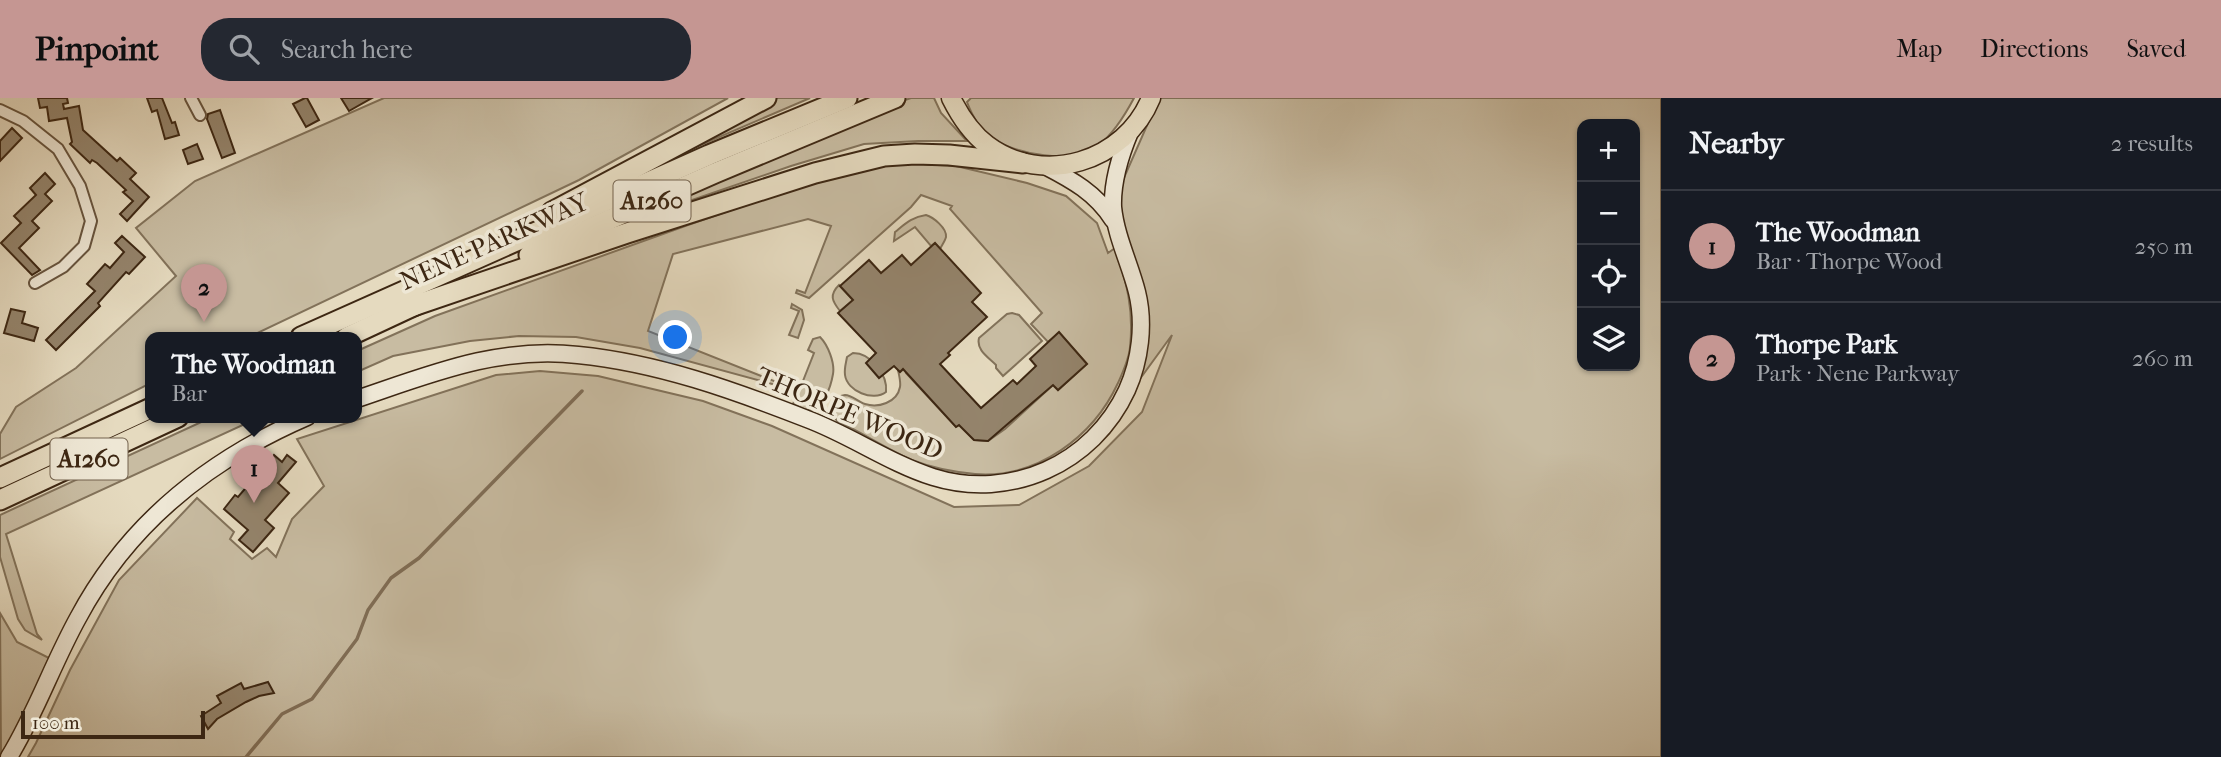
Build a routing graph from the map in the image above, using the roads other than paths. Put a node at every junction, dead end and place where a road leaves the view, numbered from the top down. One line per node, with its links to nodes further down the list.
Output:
1 (191, 98): 8 (street)
2 (766, 98): 14 (highway)
3 (847, 98): 14 (highway, NENE PARKWAY / A1260)
4 (895, 98): 14 (highway, NENE PARKWAY / A1260)
5 (951, 98): 10 (main road)
6 (1151, 98): 9 (main road)
7 (0, 110): 13 (street)
8 (200, 115)
9 (1130, 132): 11 (main road); 12 (street, THORPE WOOD)
10 (1023, 163): 11 (main road); 14 (highway)
11 (1045, 166): 12 (street, THORPE WOOD)
12 (1116, 225): 17 (street, THORPE WOOD)
13 (35, 284)
14 (409, 298): 15 (highway, NENE PARKWAY / A1260); 16 (highway, NENE PARKWAY / A1260)
15 (315, 332)
16 (355, 332)
17 (362, 397)
18 (145, 411): 21 (highway, A1260)
19 (165, 423): 22 (highway, A1260)
20 (293, 423): 23 (street)
21 (0, 478)
22 (0, 500)
23 (9, 757)

